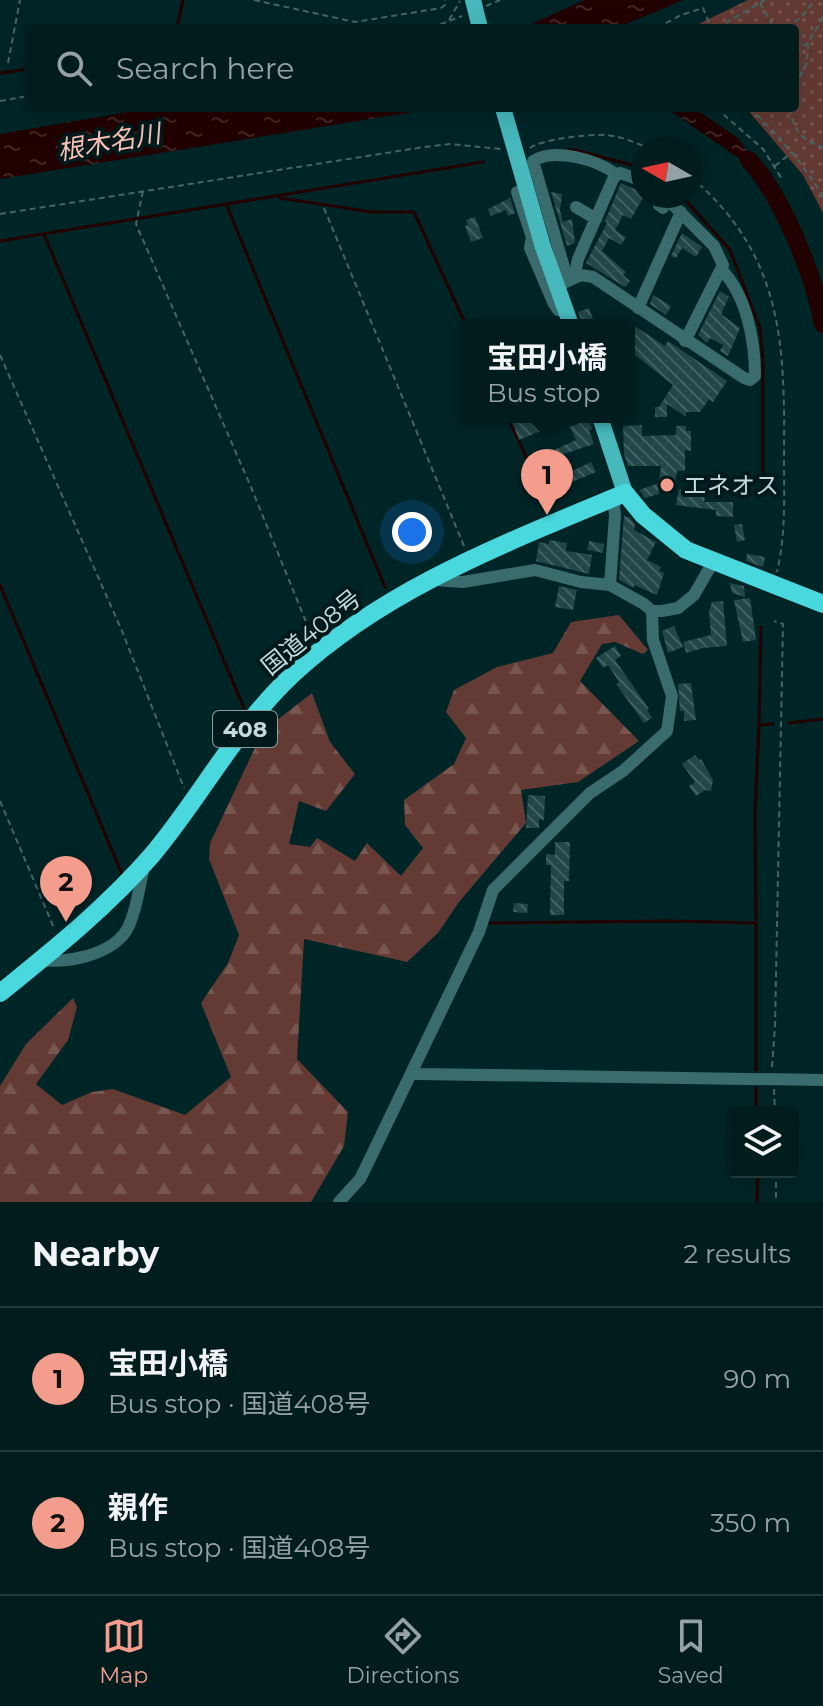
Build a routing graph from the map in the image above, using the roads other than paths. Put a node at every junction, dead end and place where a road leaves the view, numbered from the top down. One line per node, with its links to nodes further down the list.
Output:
1 (473, 0): 2 (main road, bridge)
2 (479, 24)
3 (504, 112): 12 (main road, bridge)
4 (616, 174): 5 (street); 10 (street); 12 (street)
5 (631, 176)
6 (517, 192): 14 (street)
7 (576, 207): 10 (street)
8 (674, 208): 9 (street)
9 (681, 212): 11 (street); 13 (street)
10 (596, 219): 12 (street)
11 (722, 270): 15 (street); 15 (street)
12 (566, 282): 13 (street); 14 (main road)
13 (638, 308): 15 (street)
14 (569, 318)
15 (685, 341)
16 (601, 423): 17 (main road)
17 (619, 496): 18 (highway); 19 (highway, 国道408号 / 408); 20 (street)
18 (713, 562): 21 (highway); 22 (street)
19 (430, 579): 20 (street); 23 (highway, 国道408号 / 408)
20 (610, 585): 22 (street)
21 (823, 604)
22 (652, 611): 26 (street)
23 (144, 863): 24 (highway, 国道408号 / 408); 24 (street)
24 (41, 960): 25 (highway, 国道408号 / 408)
25 (0, 993)
26 (412, 1071): 27 (street); 28 (street)
27 (823, 1080)
28 (339, 1202)

